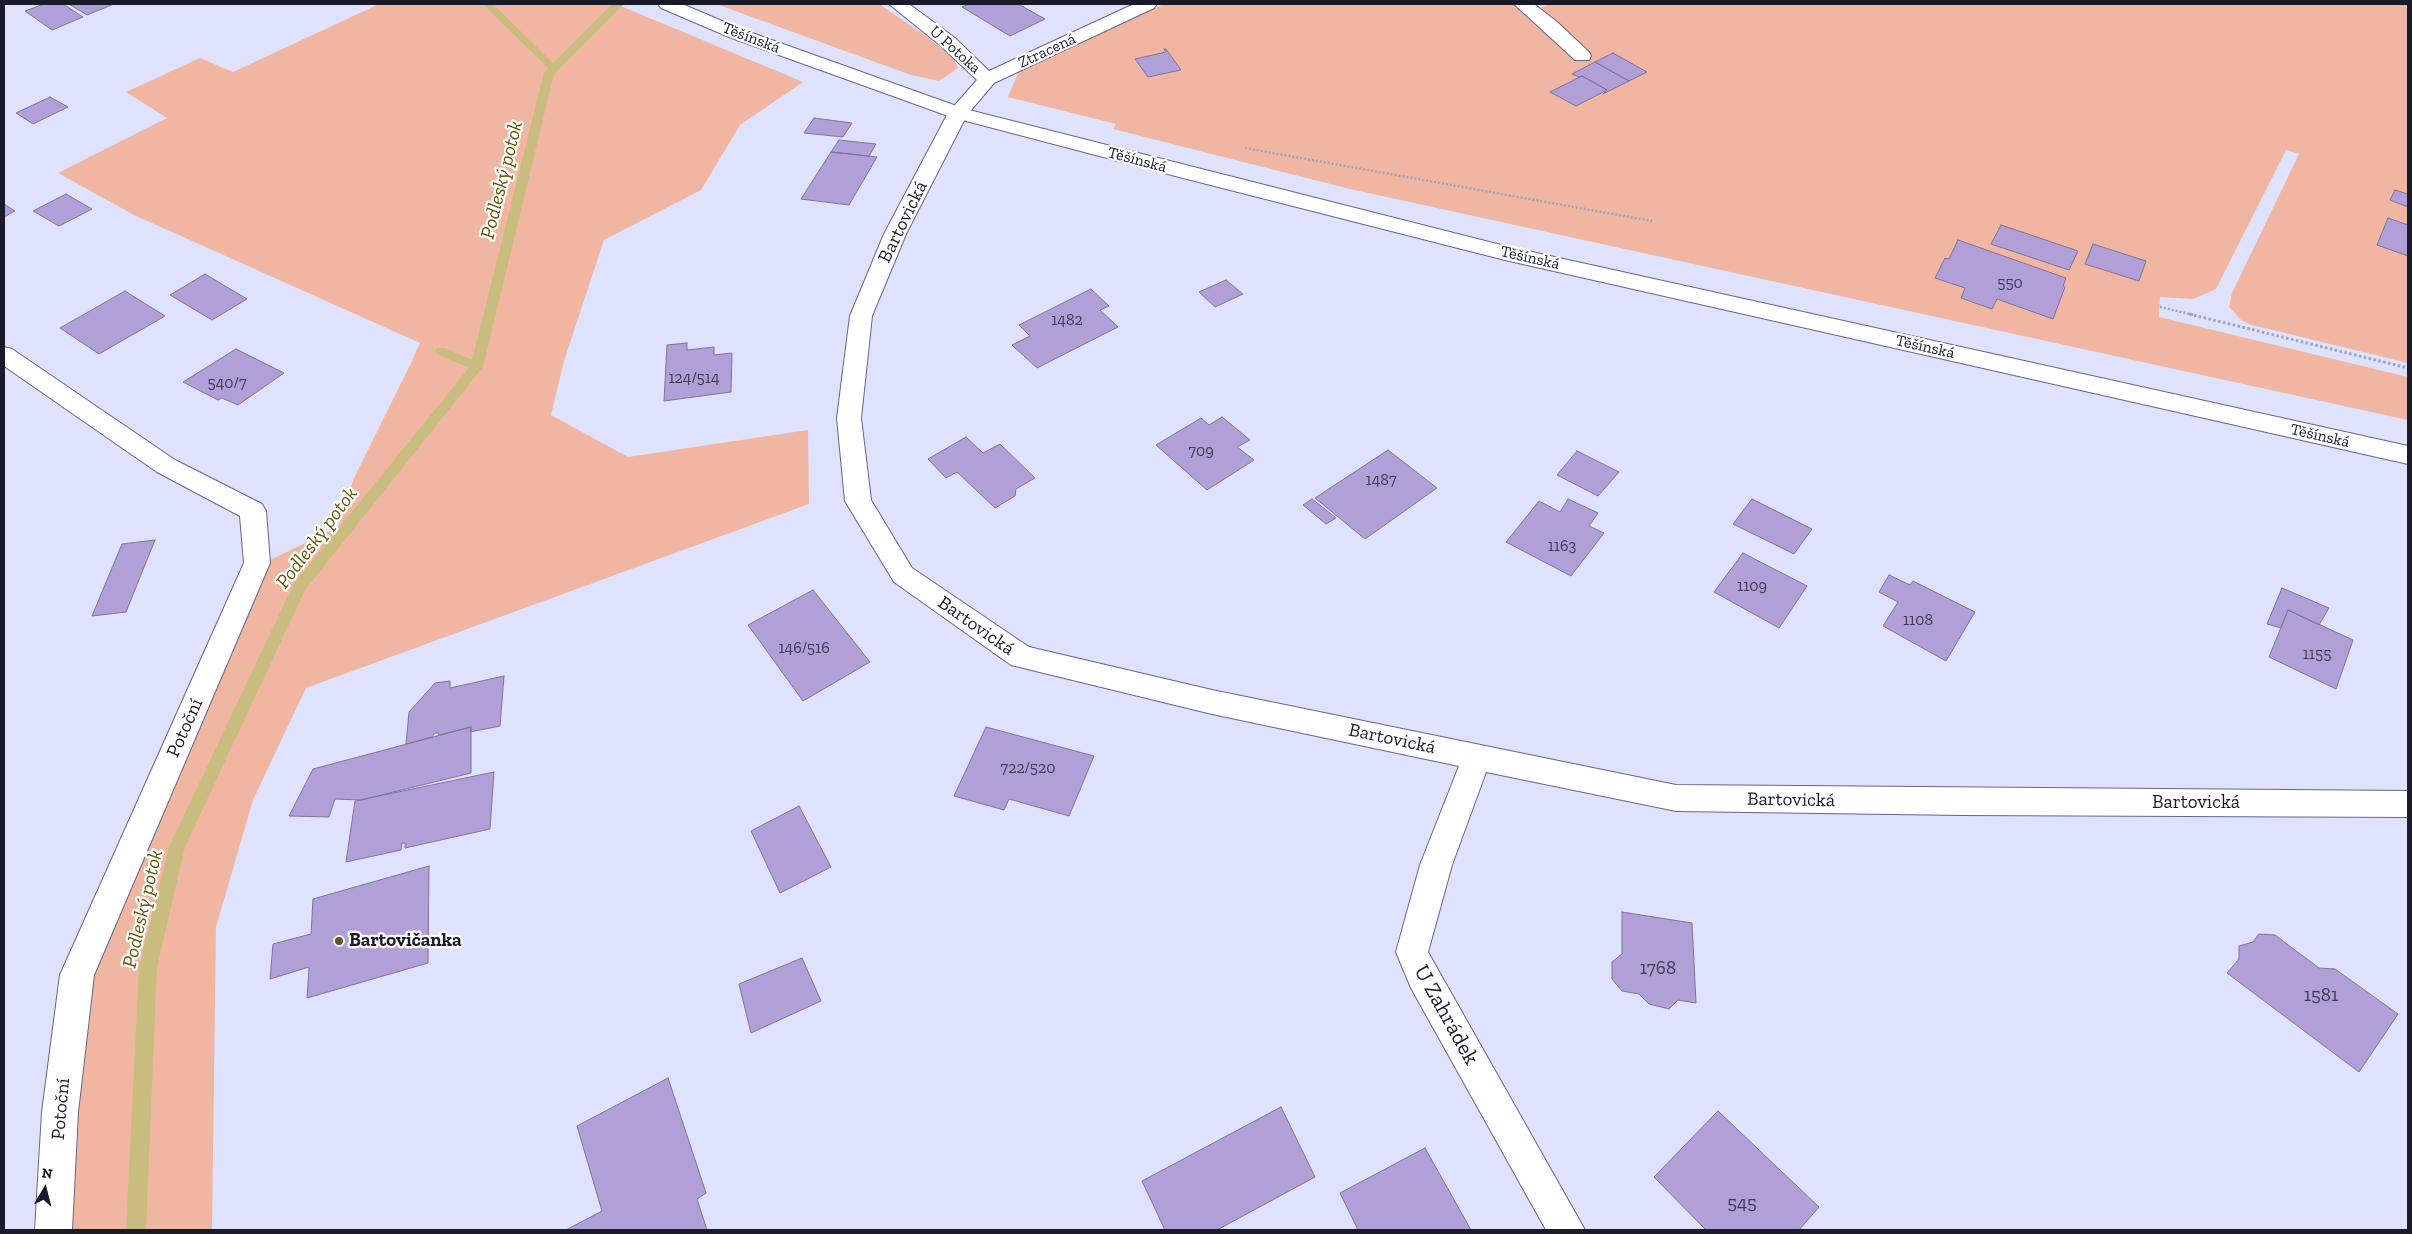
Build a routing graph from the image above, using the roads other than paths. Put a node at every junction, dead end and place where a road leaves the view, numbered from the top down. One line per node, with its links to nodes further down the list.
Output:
1 (668, 4): 7 (street, Těšínská)
2 (898, 4): 6 (street, U Potoka)
3 (1148, 4): 6 (street, Ztracená)
4 (1523, 4): 5 (street)
5 (1582, 56)
6 (987, 79): 7 (street, Ztracená)
7 (958, 113): 9 (street, Těšínská); 10 (street, Bartovická)
8 (4, 355): 12 (street, Potoční)
9 (2408, 456)
10 (1477, 757): 11 (street, Bartovická); 13 (street, U Zahrádek)
11 (2408, 804)
12 (54, 1230)
13 (1566, 1230)

